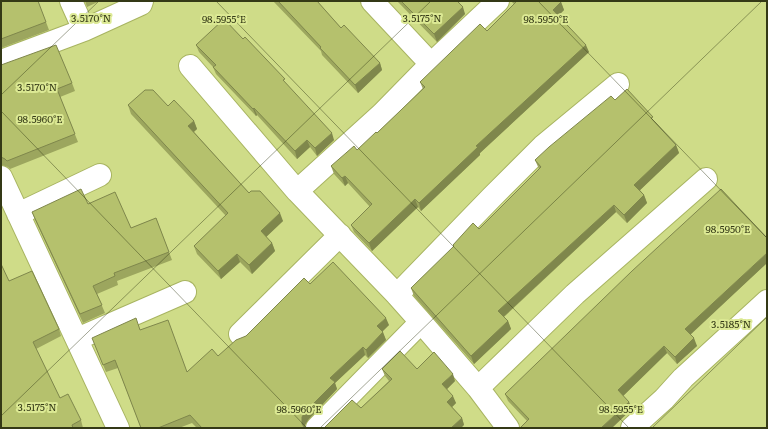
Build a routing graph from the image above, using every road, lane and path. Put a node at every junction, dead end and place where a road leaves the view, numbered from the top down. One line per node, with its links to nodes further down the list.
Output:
1 (71, 1): 5 (street)
2 (142, 1): 5 (street)
3 (372, 1): 7 (street)
4 (498, 1): 7 (street)
5 (84, 30): 6 (street)
6 (1, 61)
7 (431, 64): 13 (street)
8 (190, 66): 13 (street)
9 (618, 84): 17 (street)
10 (100, 175): 14 (street)
11 (1, 178): 14 (street)
12 (706, 179): 22 (street)
13 (297, 191): 15 (street)
14 (18, 214): 21 (street)
15 (340, 235): 17 (street); 20 (street)
16 (185, 292): 21 (street)
17 (398, 295): 19 (street)
18 (767, 301): 26 (street)
19 (421, 322): 22 (street); 24 (street)
20 (240, 334)
21 (77, 339): 23 (street)
22 (478, 388): 25 (street)
23 (118, 428)
24 (317, 428)
25 (507, 428)
26 (632, 428)

